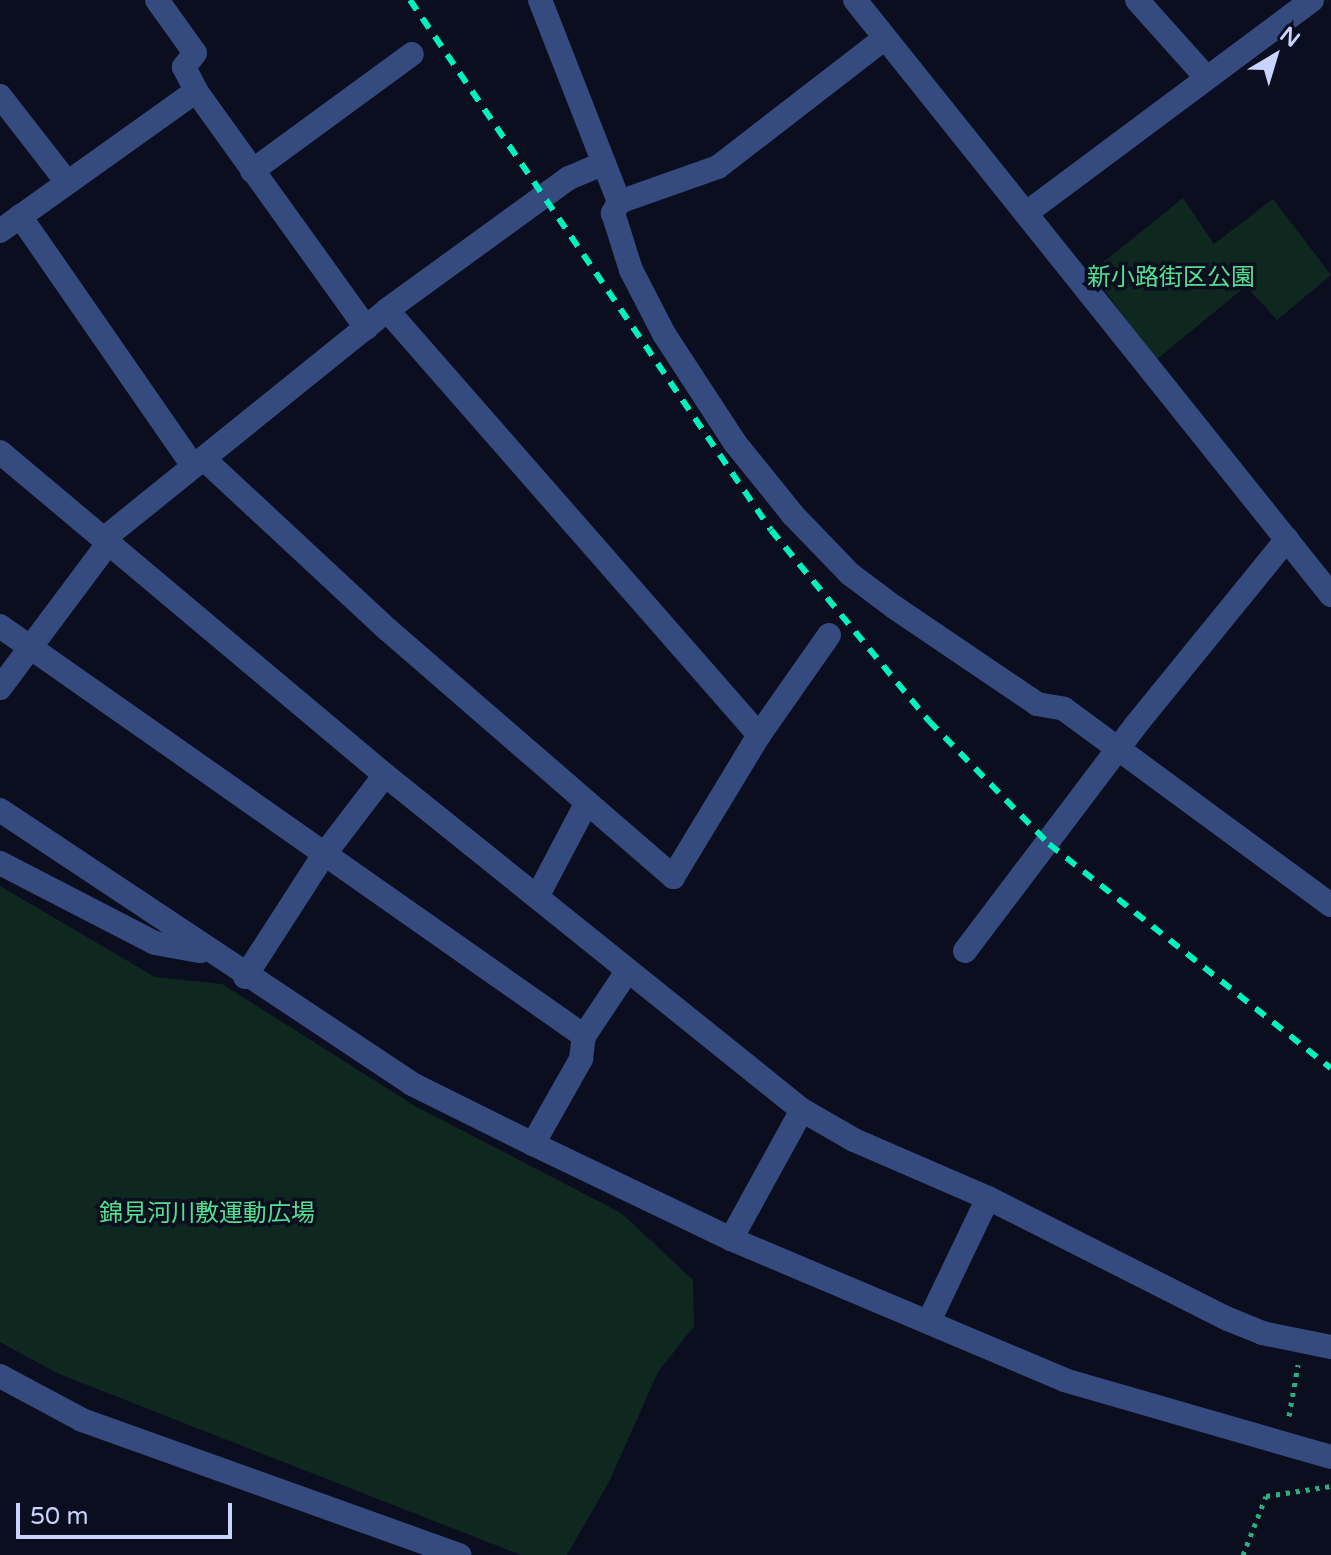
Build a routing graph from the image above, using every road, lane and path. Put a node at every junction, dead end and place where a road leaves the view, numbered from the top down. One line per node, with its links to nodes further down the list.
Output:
1 (157, 0): 9 (street)
2 (540, 0): 11 (street)
3 (855, 0): 6 (street)
4 (1137, 0): 8 (street)
5 (1312, 0): 8 (street)
6 (885, 38): 14 (street); 15 (street)
7 (412, 54): 12 (street)
8 (1204, 75): 15 (street)
9 (196, 91): 12 (street); 13 (street)
10 (0, 96): 13 (street)
11 (604, 163): 14 (street); 18 (street)
12 (252, 171): 19 (street)
13 (67, 182): 16 (street)
14 (619, 202): 30 (street)
15 (1029, 211): 23 (street)
16 (20, 216): 17 (street); 21 (street)
17 (0, 231)
18 (387, 310): 19 (street); 29 (street)
19 (366, 328): 21 (street)
20 (0, 452): 22 (street)
21 (198, 463): 22 (street); 32 (street)
22 (108, 539): 27 (street); 31 (street)
23 (1287, 539): 24 (street); 30 (street)
24 (1331, 595)
25 (0, 626): 27 (street)
26 (829, 635): 29 (street)
27 (29, 650): 28 (street); 34 (street)
28 (0, 688)
29 (759, 735): 32 (street)
30 (1120, 748): 37 (street); 38 (street)
31 (385, 775): 34 (street); 36 (street)
32 (587, 802): 36 (street)
33 (0, 810): 39 (street)
34 (323, 856): 41 (street); 42 (street)
35 (0, 863): 39 (street)
36 (537, 897): 40 (street)
37 (1331, 905)
38 (965, 951)
39 (211, 952): 41 (street)
40 (628, 970): 42 (street); 43 (street)
41 (245, 977): 44 (street)
42 (584, 1036): 44 (street)
43 (802, 1110): 45 (street); 46 (street)
44 (533, 1144): 46 (street)
45 (988, 1198): 47 (street); 48 (street)
46 (731, 1239): 47 (street)
47 (929, 1321): 52 (street)
48 (1303, 1341): 49 (street); 51 (path)
49 (1331, 1347)
50 (0, 1376): 54 (street)
51 (1298, 1420)
52 (1331, 1457)
53 (1331, 1486): 55 (path)
54 (460, 1555)
55 (1243, 1555)

